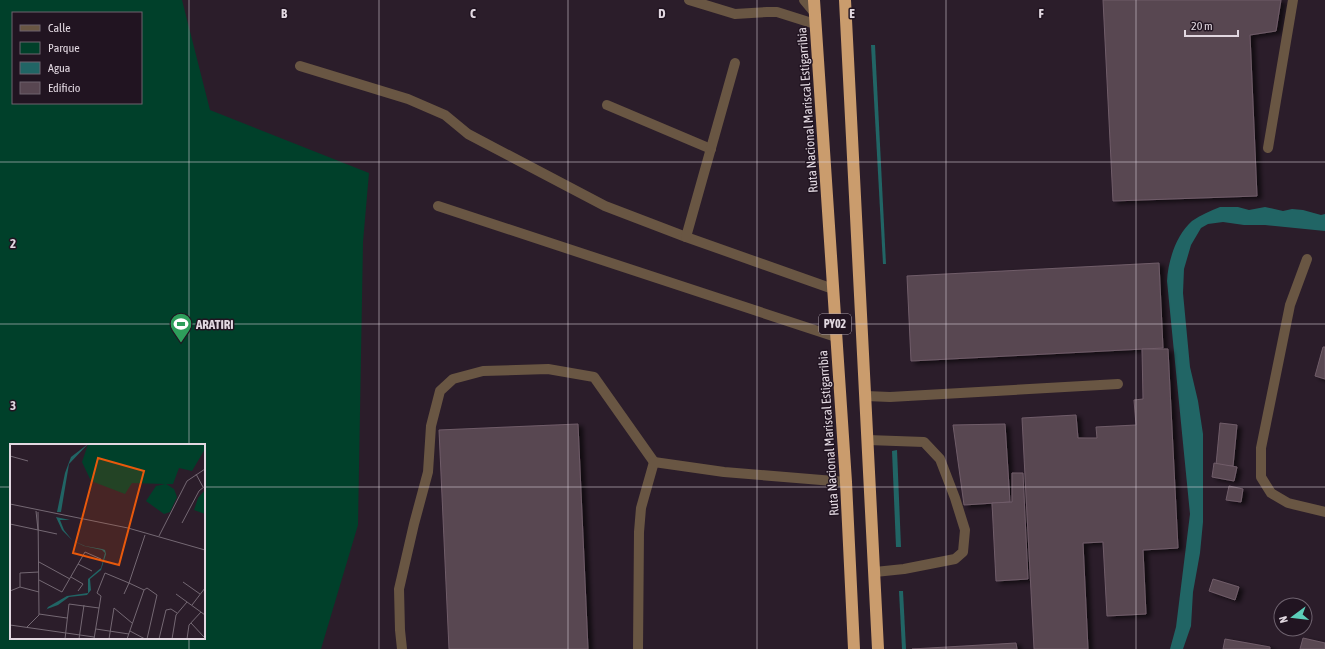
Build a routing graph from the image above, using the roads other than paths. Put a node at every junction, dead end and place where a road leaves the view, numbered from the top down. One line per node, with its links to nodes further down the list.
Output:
1 (689, 0): 5 (street)
2 (804, 0): 5 (street)
3 (845, 0): 17 (highway, PY02)
4 (1293, 0): 9 (street)
5 (814, 12): 14 (highway, Ruta Nacional Mariscal Estigarribia / PY02)
6 (735, 63): 10 (street)
7 (300, 66): 12 (street)
8 (606, 105): 10 (street)
9 (1268, 148)
10 (711, 149): 12 (street)
11 (438, 206): 15 (street)
12 (686, 237): 14 (street)
13 (1307, 259): 21 (street)
14 (832, 289): 15 (highway, Ruta Nacional Mariscal Estigarribia / PY02)
15 (836, 337): 20 (highway, Ruta Nacional Mariscal Estigarribia / PY02)
16 (1118, 384): 17 (street)
17 (866, 396): 18 (highway, PY02)
18 (868, 440): 22 (highway, PY02); 22 (street)
19 (654, 462): 20 (street); 23 (street); 24 (street)
20 (846, 482): 25 (highway, Ruta Nacional Mariscal Estigarribia / PY02)
21 (1325, 512)
22 (875, 572): 26 (highway, PY02)
23 (402, 649)
24 (638, 649)
25 (854, 649)
26 (878, 649)

